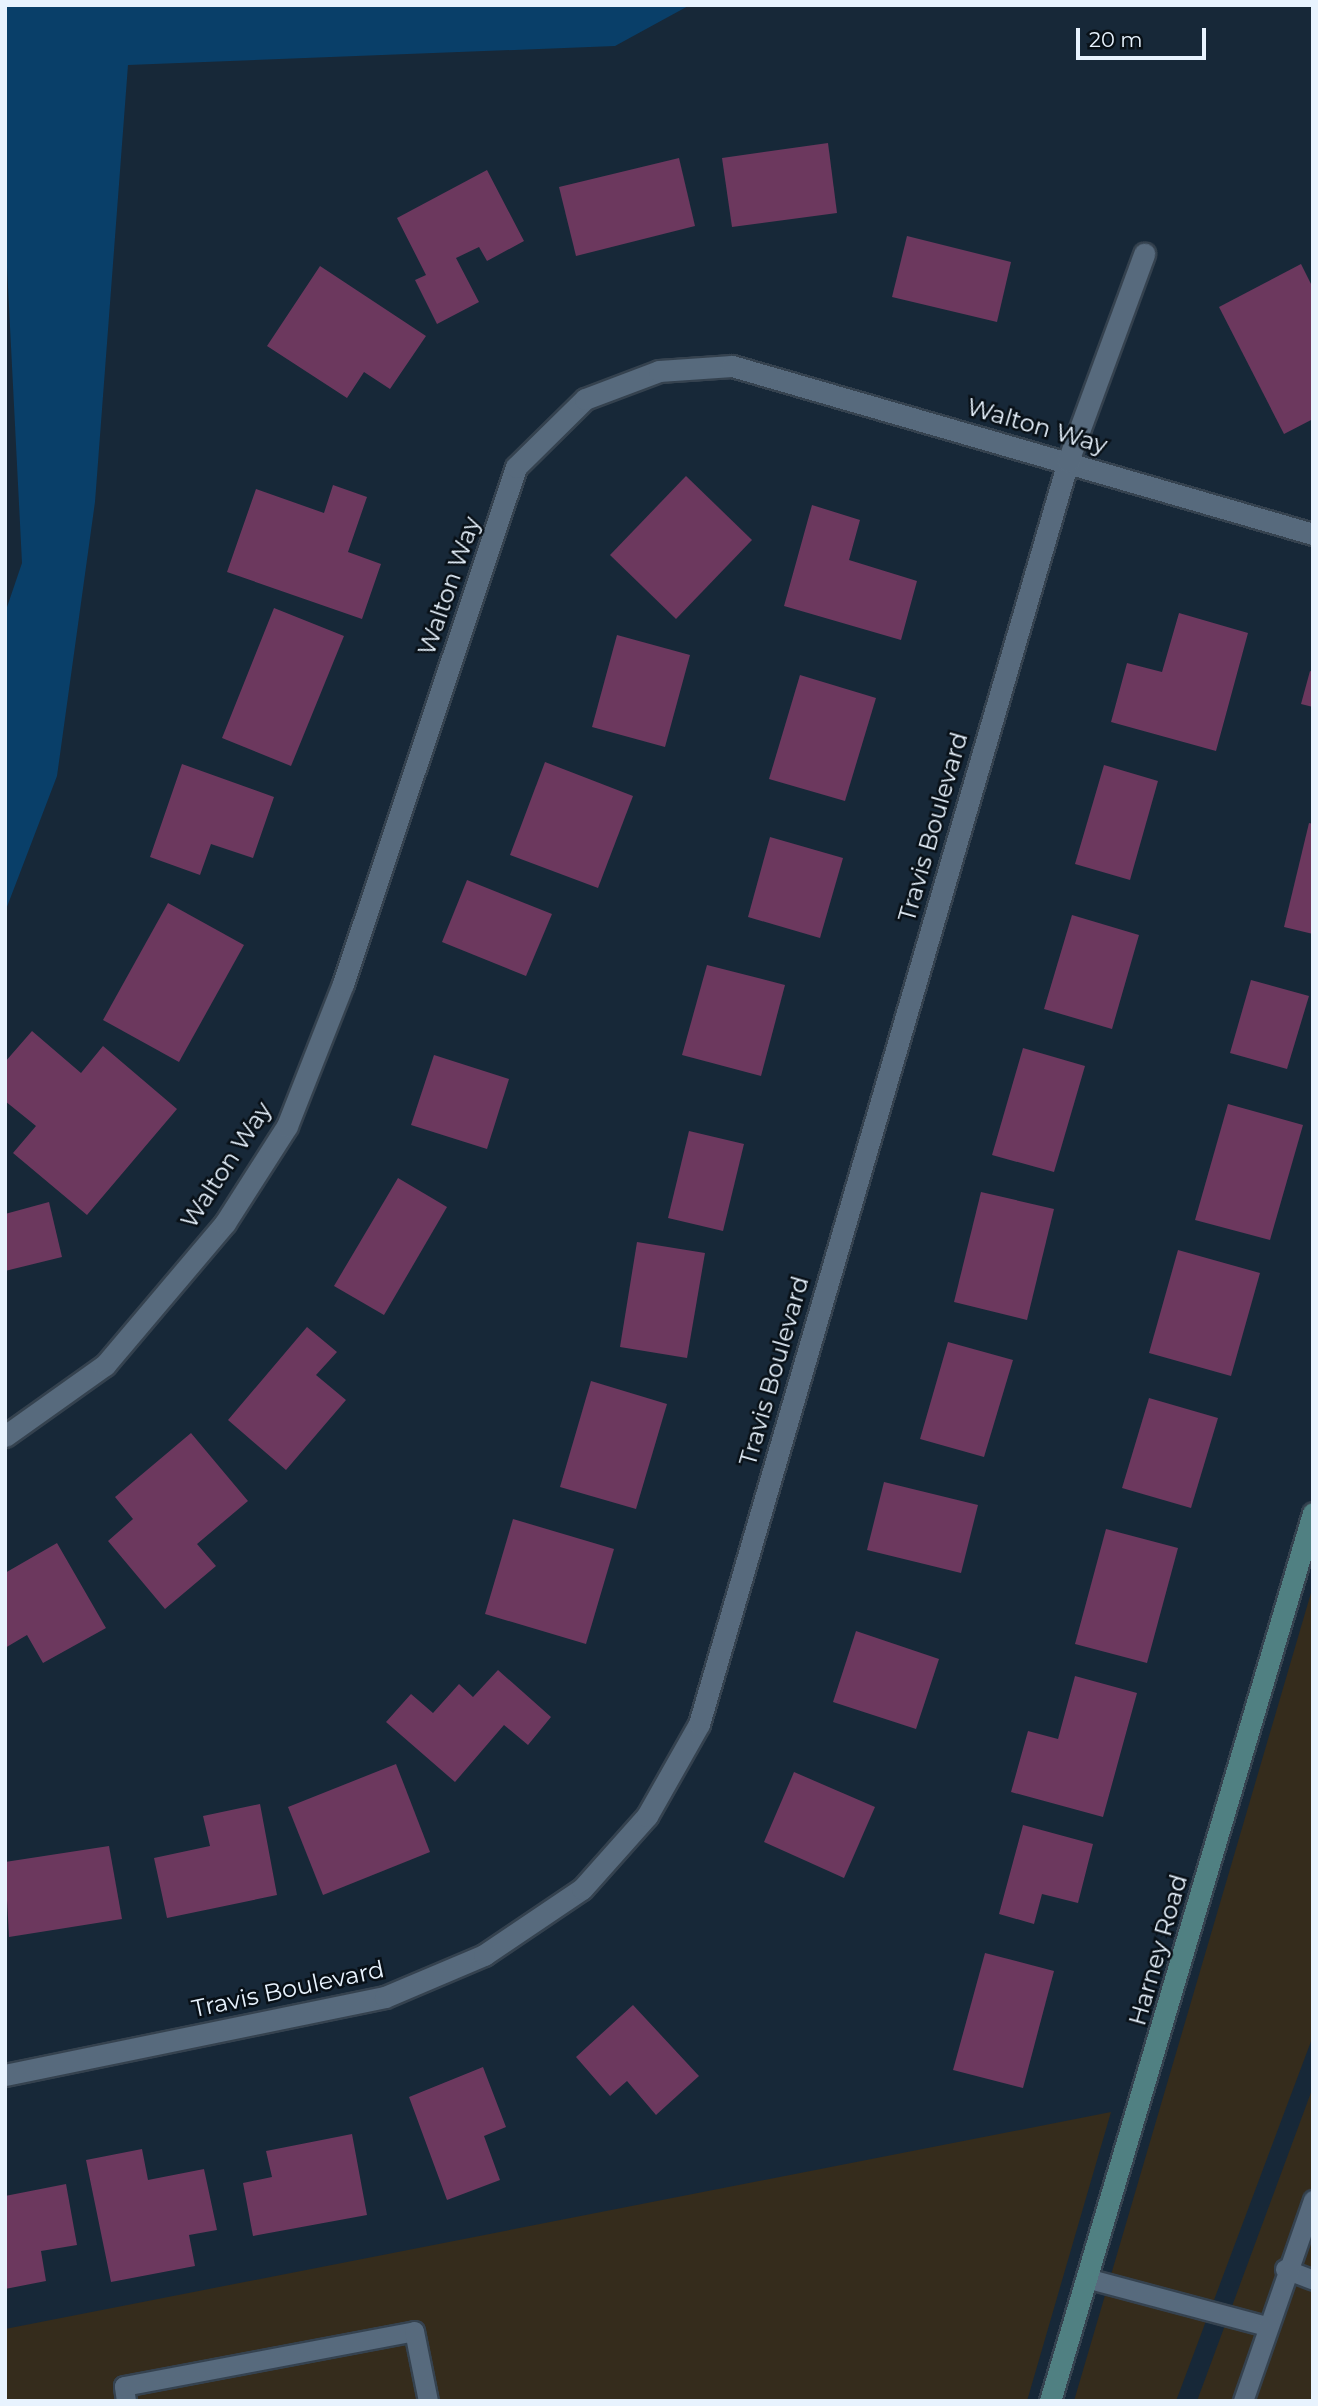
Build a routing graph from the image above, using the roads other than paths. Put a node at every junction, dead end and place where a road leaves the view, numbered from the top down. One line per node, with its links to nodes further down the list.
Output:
1 (1144, 254): 2 (street, Travis Boulevard)
2 (1068, 461): 3 (street, Walton Way); 4 (street, Walton Way); 6 (street, Travis Boulevard)
3 (1313, 534)
4 (5, 1436)
5 (1313, 1513): 9 (street, Harney Road)
6 (5, 2075)
7 (1313, 2200): 8 (lane)
8 (1285, 2269): 10 (lane); 11 (lane)
9 (1086, 2278): 11 (lane); 14 (street, Harney Road)
10 (1313, 2280)
11 (1266, 2326): 15 (lane)
12 (126, 2401): 13 (lane)
13 (428, 2401)
14 (1050, 2401)
15 (1243, 2401)

